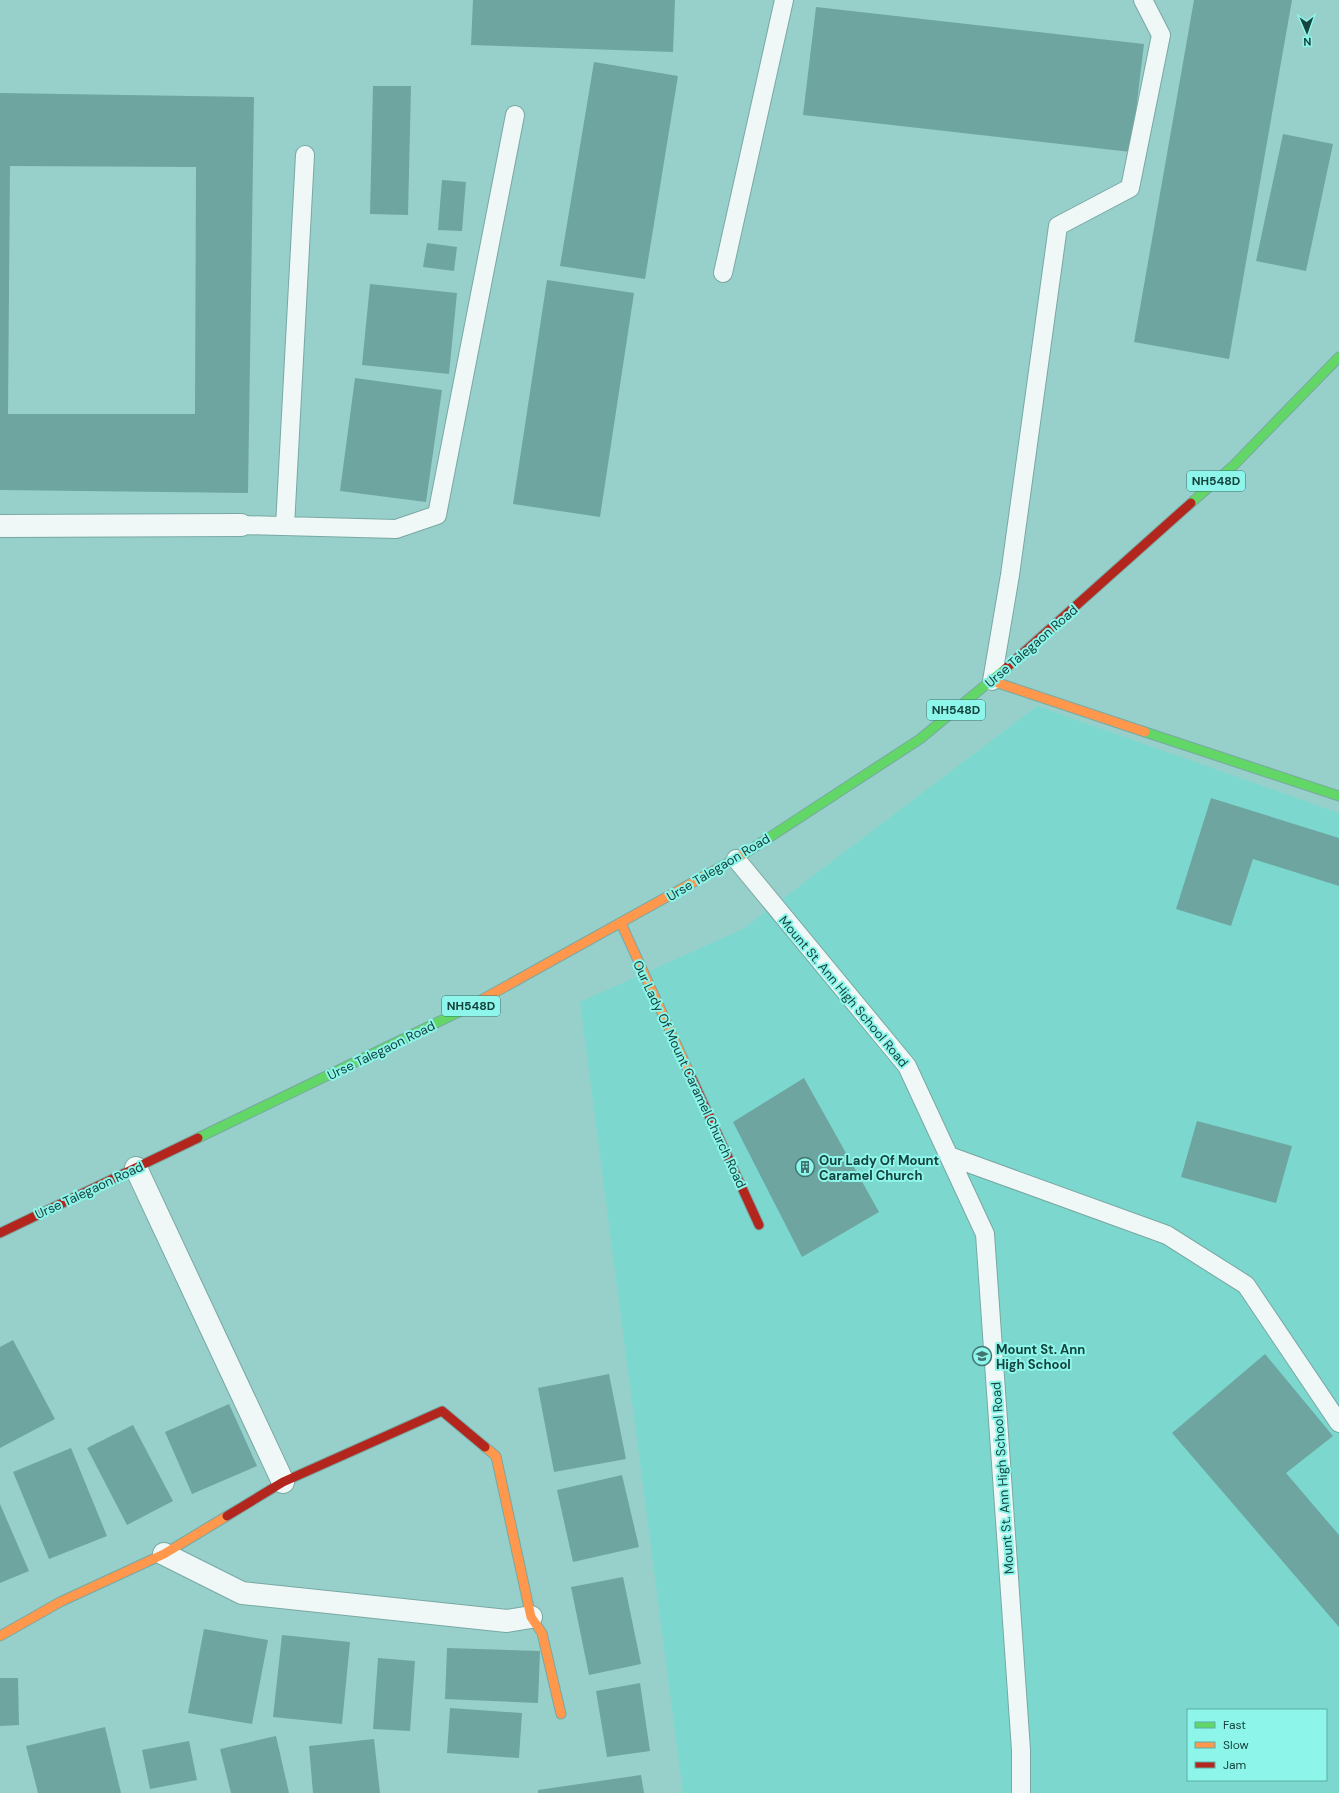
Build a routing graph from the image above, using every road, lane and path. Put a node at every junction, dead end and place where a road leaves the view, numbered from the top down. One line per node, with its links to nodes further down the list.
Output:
1 (784, 0): 5 (lane)
2 (1143, 0): 10 (lane)
3 (515, 115): 9 (lane)
4 (305, 155): 9 (lane)
5 (723, 272)
6 (1339, 357): 10 (main road, Urse Talegaon Road / NH548D)
7 (241, 525): 8 (street); 9 (lane)
8 (0, 526)
9 (285, 526)
10 (992, 681): 11 (main road); 12 (main road, Urse Talegaon Road / NH548D)
11 (1339, 796)
12 (736, 859): 13 (main road, Urse Talegaon Road / NH548D); 14 (lane, Mount St. Ann High School Road)
13 (621, 923): 15 (main road, Urse Talegaon Road / NH548D); 16 (main road, Our Lady Of Mount Caramel Church Road)
14 (949, 1156): 18 (lane); 24 (lane, Mount St. Ann High School Road)
15 (136, 1168): 17 (main road, Urse Talegaon Road / NH548D); 19 (street)
16 (759, 1225)
17 (0, 1232)
18 (1339, 1423)
19 (283, 1482): 20 (main road); 21 (main road)
20 (164, 1554): 21 (street); 22 (main road)
21 (531, 1618): 23 (main road)
22 (0, 1636)
23 (561, 1714)
24 (1021, 1793)

